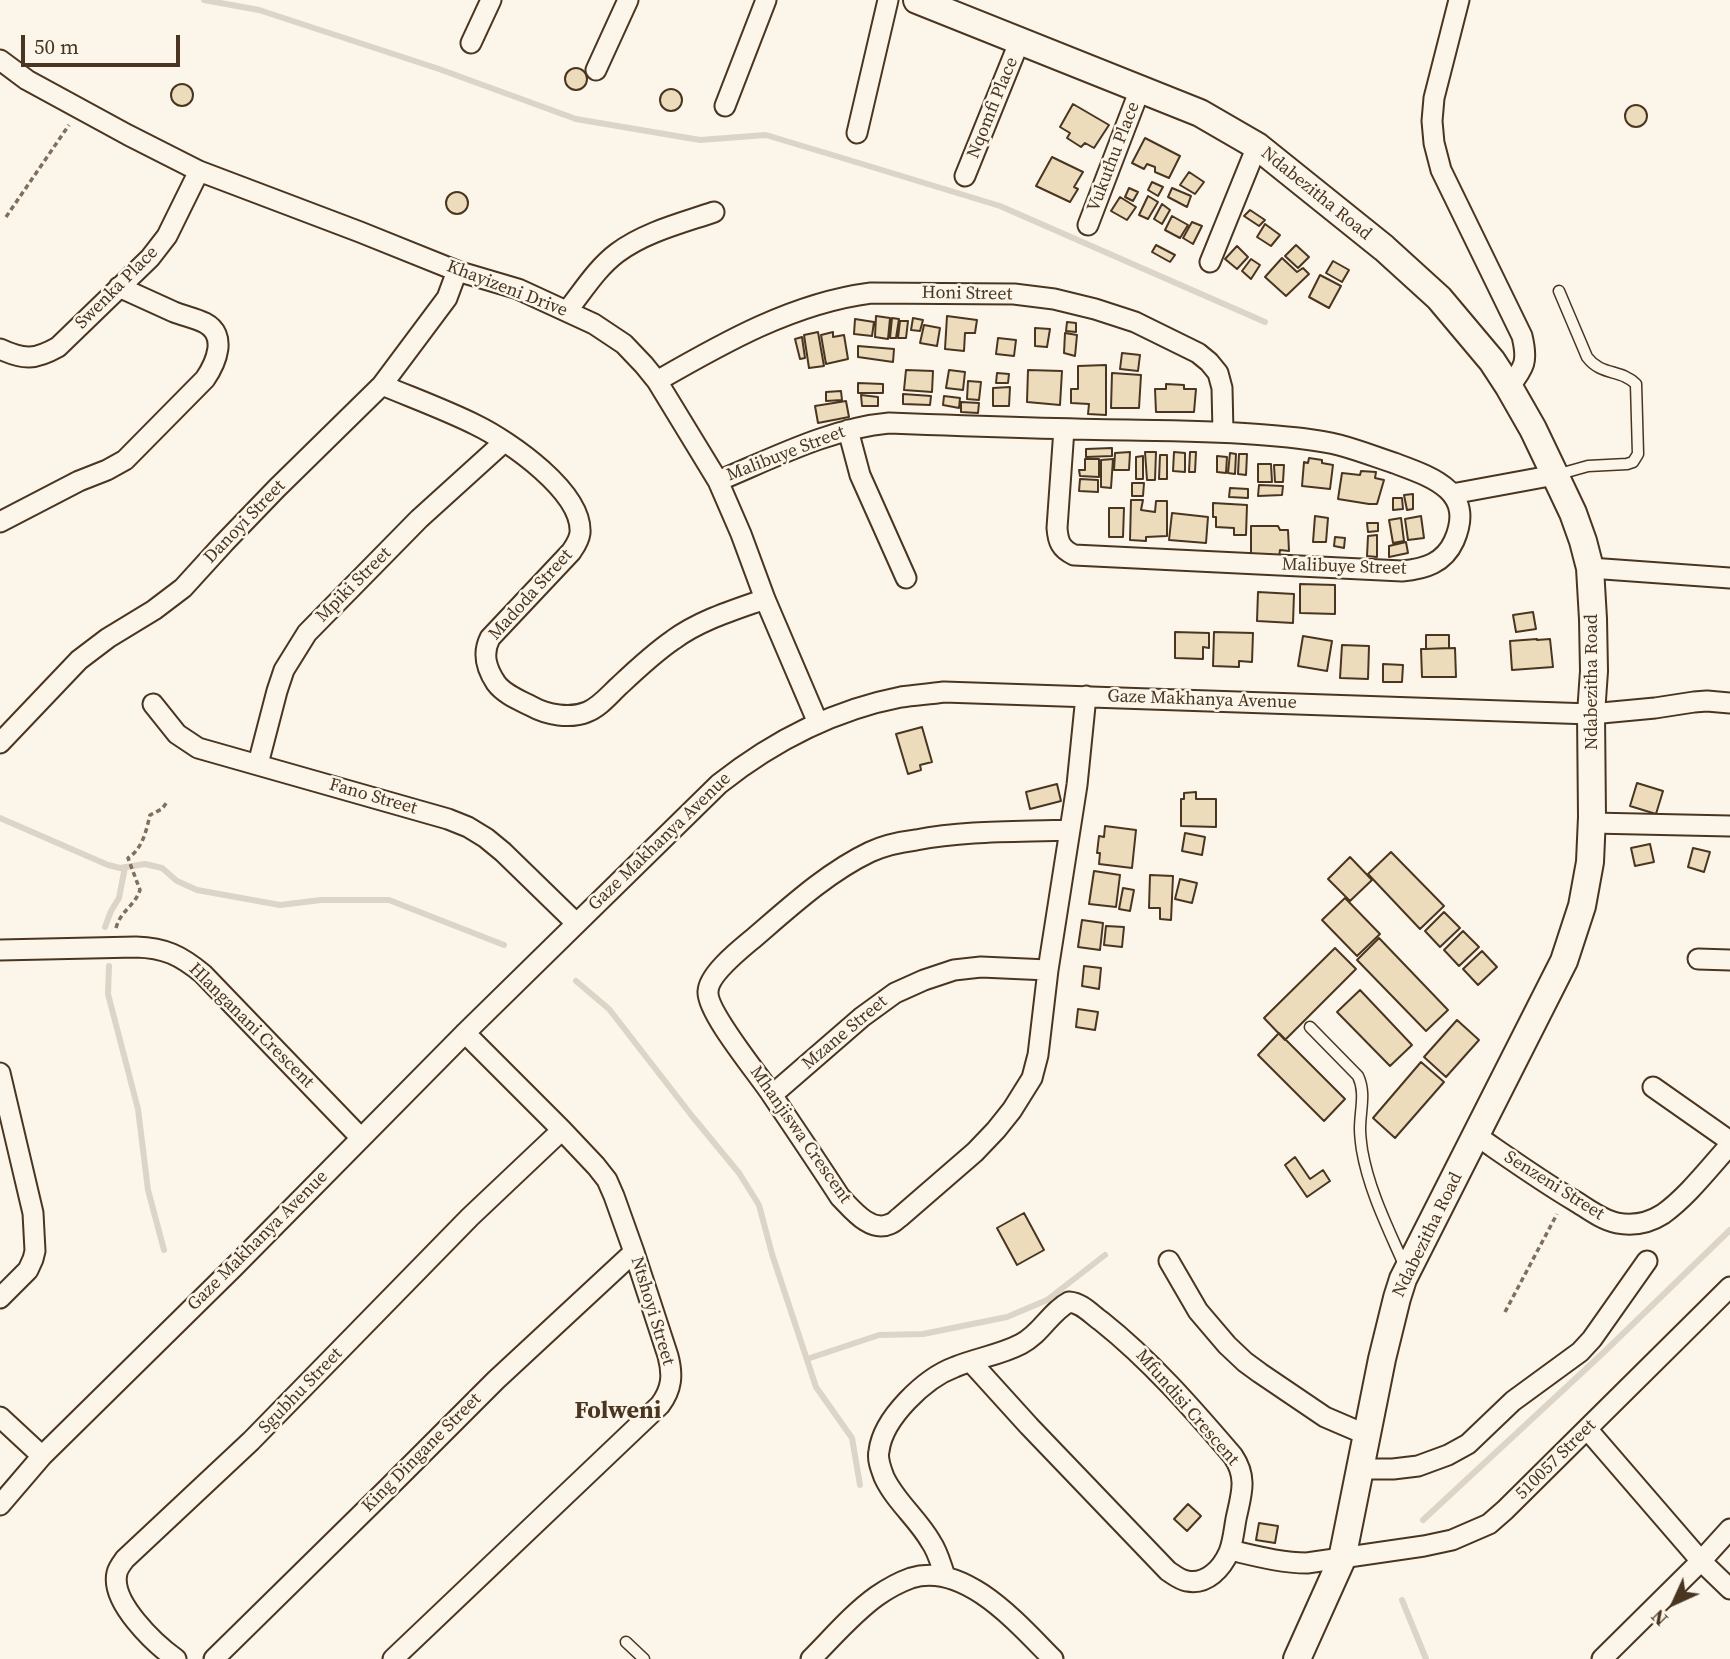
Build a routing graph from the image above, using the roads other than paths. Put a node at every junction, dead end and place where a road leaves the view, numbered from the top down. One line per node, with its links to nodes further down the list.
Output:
1 (491, 0): 8 (street)
2 (628, 0): 10 (street)
3 (766, 0): 12 (street)
4 (888, 0): 13 (street)
5 (917, 0): 7 (street, Ndabezitha Road)
6 (1459, 0): 27 (street)
7 (1020, 40): 11 (street, Ndabezitha Road); 16 (street, Nqomfi Place)
8 (471, 43)
9 (0, 60): 15 (street, Khayizeni Drive)
10 (596, 70)
11 (1140, 89): 14 (street, Ndabezitha Road); 18 (street, Vukuthu Place)
12 (725, 106)
13 (857, 133)
14 (1257, 146): 19 (street); 27 (street, Ndabezitha Road)
15 (199, 171): 20 (street, Khayizeni Drive); 21 (street, Swenka Place)
16 (965, 176)
17 (714, 212): 23 (street)
18 (1088, 225)
19 (1210, 262)
20 (457, 271): 23 (street, Khayizeni Drive); 26 (street, Danoyi Street)
21 (119, 287): 24 (street, Swenka Place); 35 (street)
22 (1559, 290): 32 (lane)
23 (567, 311): 25 (street, Khayizeni Drive)
24 (0, 349)
25 (657, 381): 30 (street, Honi Street); 33 (street, Khayizeni Drive)
26 (382, 384): 31 (street, Madoda Street); 45 (street, Danoyi Street)
27 (1510, 387): 32 (street, Ndabezitha Road)
28 (1064, 429): 29 (street, Malibuye Street); 30 (street, Malibuye Street); 34 (street, Malibuye Street)
29 (848, 430): 33 (street, Malibuye Street); 37 (street)
30 (1223, 432): 34 (street, Malibuye Street)
31 (504, 442): 39 (street, Madoda Street); 46 (street, Mpiki Street)
32 (1555, 475): 34 (street); 36 (street, Ndabezitha Road)
33 (718, 481): 39 (street, Khayizeni Drive)
34 (1452, 494)
35 (0, 523)
36 (1590, 568): 38 (street); 43 (street, Ndabezitha Road)
37 (906, 578)
38 (1730, 578)
39 (765, 600): 44 (street, Khayizeni Drive)
40 (1086, 696): 43 (street, Gaze Makhanya Avenue); 44 (street, Gaze Makhanya Avenue); 49 (street, Mhanjiswa Crescent)
41 (153, 704): 46 (street, Fano Street)
42 (1730, 704): 43 (street, Gaze Makhanya Avenue)
43 (1591, 714): 47 (street, Ndabezitha Road)
44 (818, 723): 50 (street, Gaze Makhanya Avenue)
45 (0, 743)
46 (258, 764): 50 (street, Fano Street)
47 (1592, 823): 48 (street); 61 (street, Ndabezitha Road)
48 (1730, 826)
49 (1070, 830): 54 (street, Mhanjiswa Crescent); 59 (street, Mhanjiswa Crescent)
50 (576, 923): 56 (street, Gaze Makhanya Avenue)
51 (0, 950): 62 (street, Hlanganani Crescent)
52 (1698, 960): 53 (street)
53 (1730, 960)
54 (1048, 970): 59 (street, Mzane Street); 59 (street, Mhanjiswa Crescent)
55 (1310, 1027): 67 (lane)
56 (465, 1033): 60 (street, Ntshoyi Street); 62 (street, Gaze Makhanya Avenue)
57 (0, 1073): 69 (street)
58 (1653, 1087): 63 (street)
59 (772, 1095)
60 (562, 1130): 64 (street, Ntshoyi Street); 85 (street, Sgubhu Street)
61 (1477, 1136): 63 (street, Senzeni Street); 67 (street, Ndabezitha Road)
62 (360, 1137): 74 (street, Gaze Makhanya Avenue)
63 (1730, 1143)
64 (634, 1252): 86 (street, King Dingane Street); 87 (street, Ntshoyi Street)
65 (1169, 1261): 73 (street)
66 (1647, 1261): 75 (street)
67 (1407, 1271): 73 (street, Ndabezitha Road)
68 (1730, 1287): 72 (street, 510057 Street)
69 (0, 1298)
70 (971, 1362): 78 (street, Mfundisi Crescent); 78 (street, Mfundisi Crescent); 81 (street, Mfundisi Crescent)
71 (0, 1417): 74 (street)
72 (1587, 1429): 79 (street, 510057 Street); 80 (street)
73 (1367, 1435): 75 (street, Ndabezitha Road)
74 (42, 1456): 76 (street, Gaze Makhanya Avenue)
75 (1360, 1469): 79 (street, Ndabezitha Road)
76 (0, 1504)
77 (1730, 1529): 80 (street)
78 (1230, 1550): 79 (street, 510057 Street)
79 (1342, 1559): 90 (street, Ndabezitha Road)
80 (1701, 1560): 82 (street); 91 (street)
81 (945, 1576): 84 (street); 89 (street)
82 (1730, 1589)
83 (626, 1642): 88 (lane)
84 (1044, 1654)
85 (176, 1659)
86 (214, 1659)
87 (393, 1659)
88 (644, 1659)
89 (811, 1659)
90 (1297, 1659)
91 (1602, 1659)

